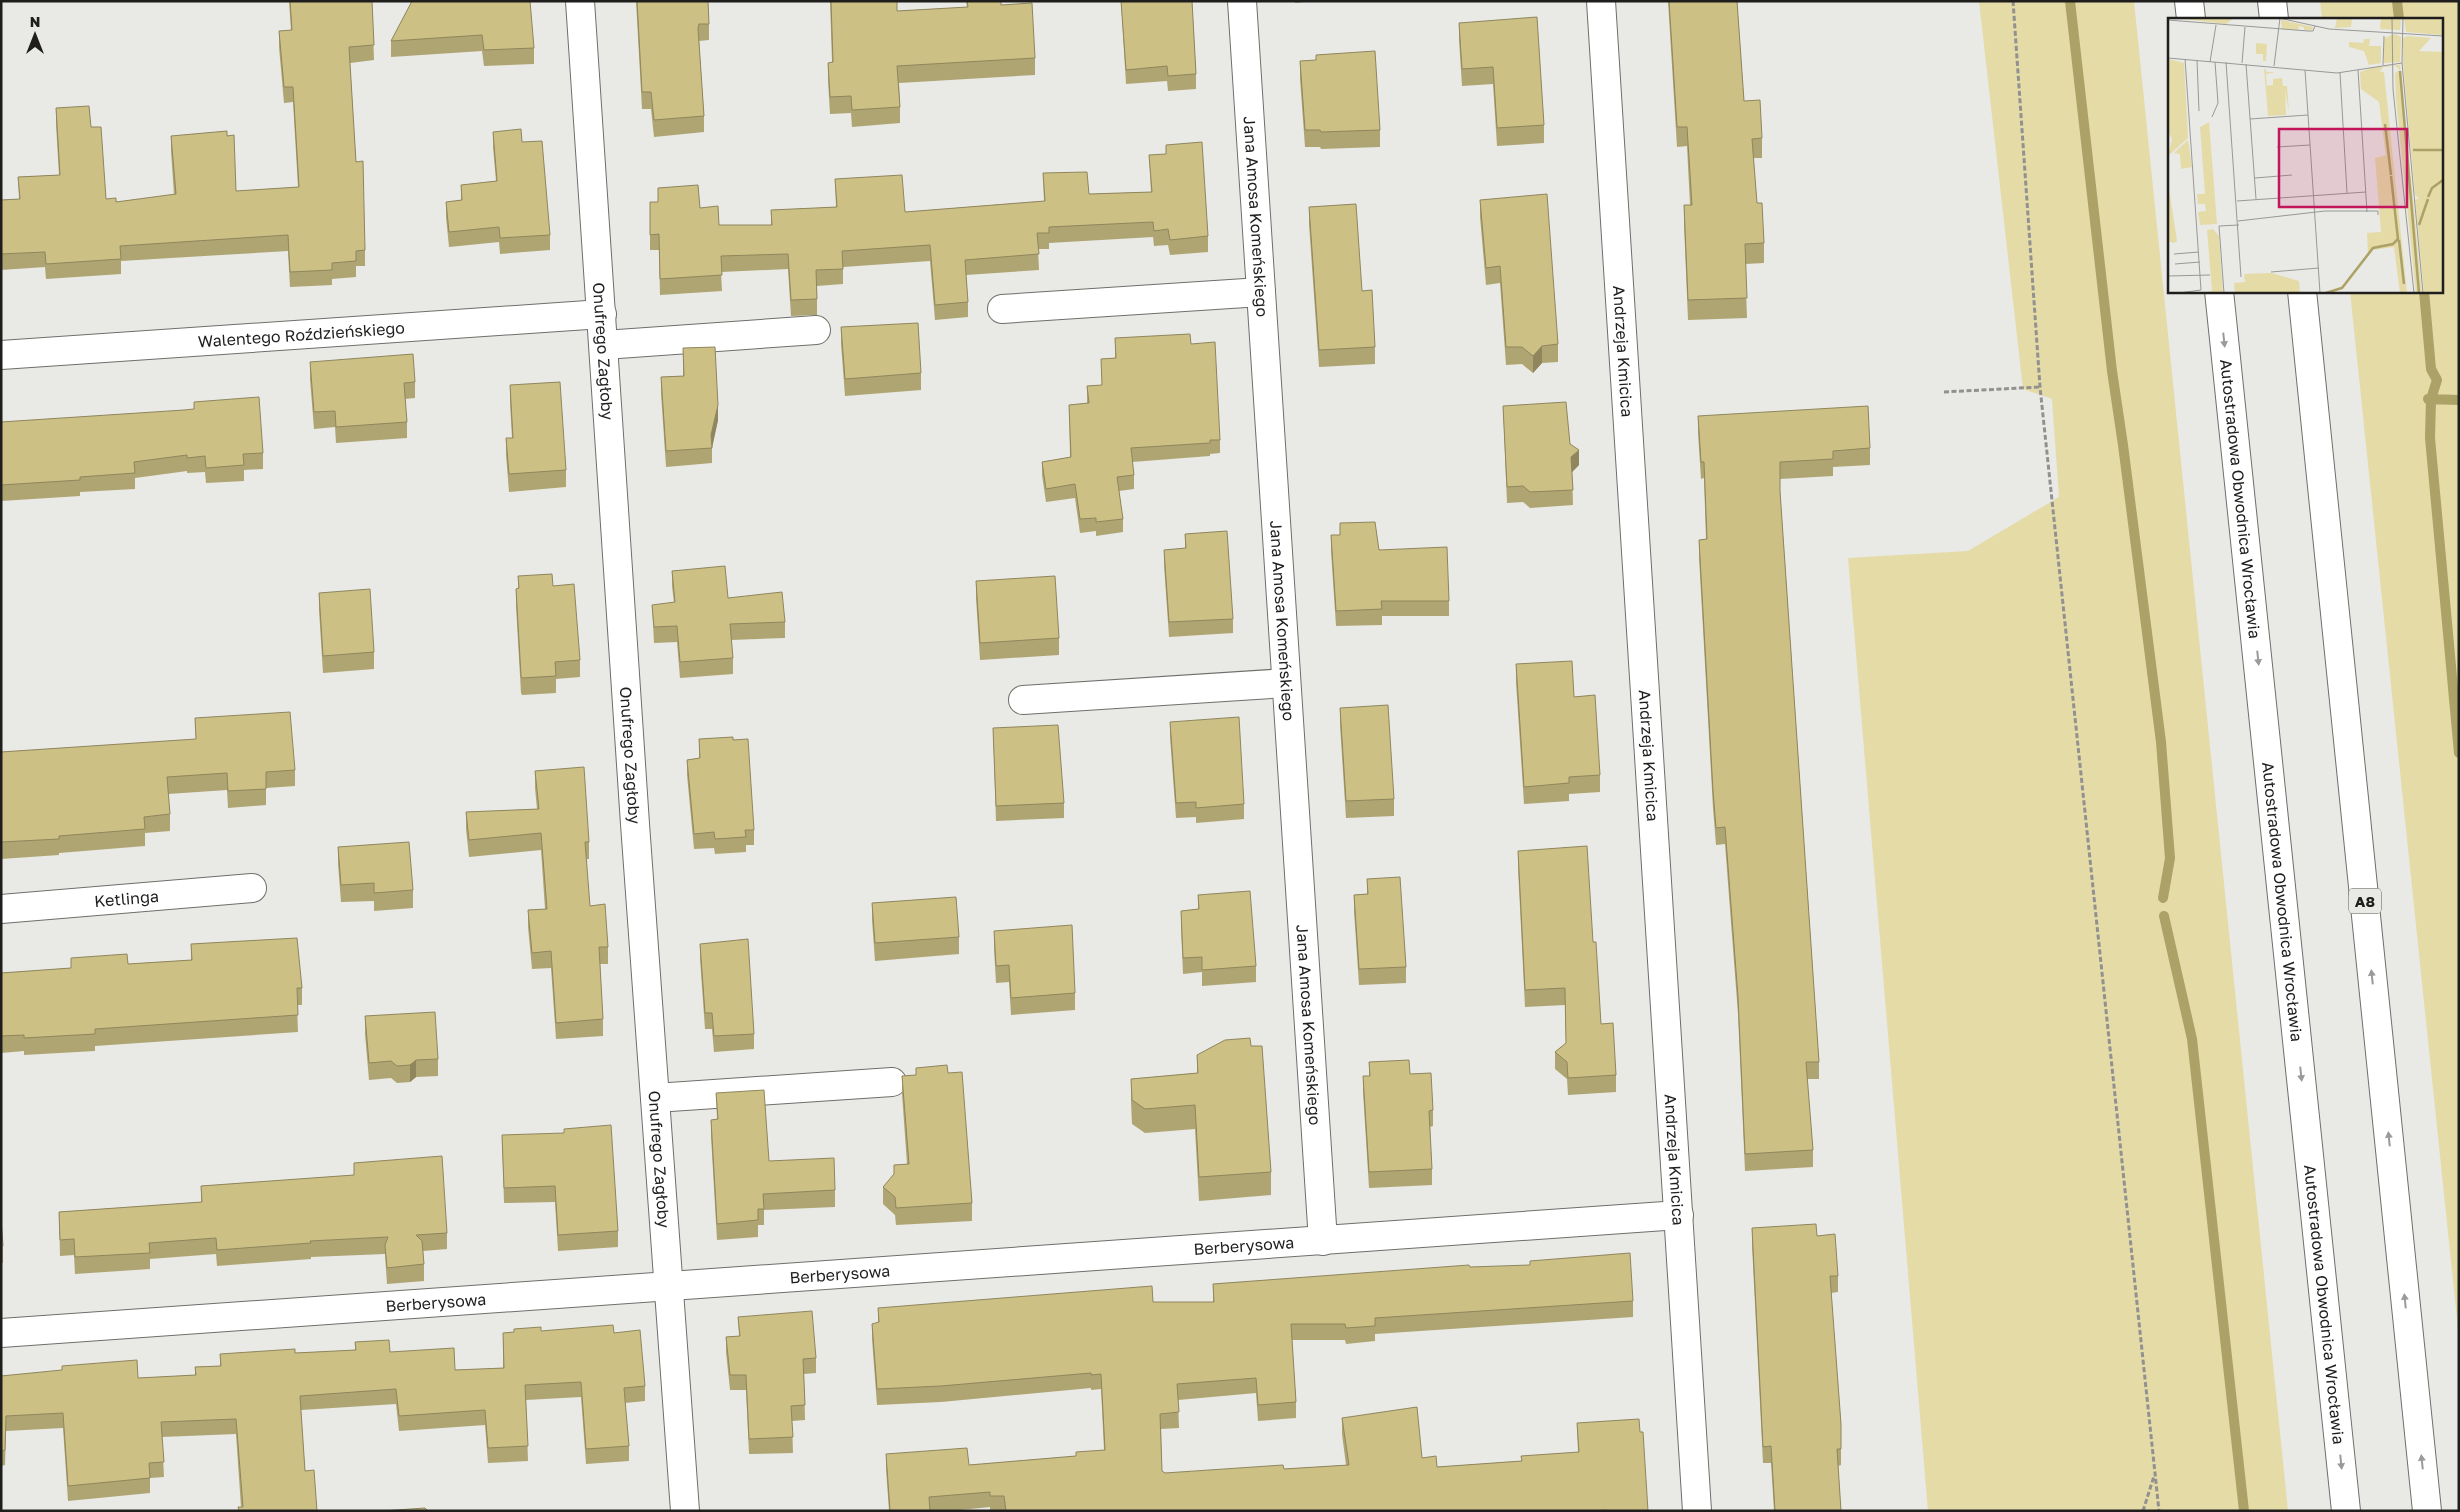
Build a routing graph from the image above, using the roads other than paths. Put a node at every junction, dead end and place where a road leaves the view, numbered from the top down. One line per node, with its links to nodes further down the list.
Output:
1 (580, 1): 12 (main road, Onufrego Zagłoby)
2 (1242, 1): 8 (main road, Jana Amosa Komeńskiego)
3 (1601, 1): 22 (main road, Andrzeja Kmicica)
4 (2189, 1): 6 (main road)
5 (2272, 1): 7 (main road)
6 (2191, 18)
7 (2274, 18)
8 (1261, 292): 11 (main road); 16 (main road, Jana Amosa Komeńskiego)
9 (2219, 292): 28 (main road, Autostradowa Obwodnica Wrocławia, one-way to 28)
10 (2302, 292): 29 (main road, A8, one-way to 10)
11 (1002, 309)
12 (602, 314): 14 (main road, Onufrego Zagłoby); 15 (main road, Walentego Roździeńskiego)
13 (816, 330): 14 (main road)
14 (604, 344): 21 (main road, Onufrego Zagłoby)
15 (1, 355)
16 (1286, 683): 17 (main road); 23 (main road, Jana Amosa Komeńskiego)
17 (1024, 700)
18 (252, 888): 19 (main road, Ketlinga)
19 (1, 909)
20 (892, 1082): 21 (main road)
21 (655, 1098): 24 (main road, Onufrego Zagłoby)
22 (1679, 1215): 23 (main road, Berberysowa); 27 (main road, Andrzeja Kmicica)
23 (1323, 1241): 24 (main road, Berberysowa)
24 (669, 1286): 25 (main road, Berberysowa); 26 (main road, Onufrego Zagłoby)
25 (1, 1333)
26 (685, 1511)
27 (1697, 1511)
28 (2346, 1511)
29 (2427, 1511)

